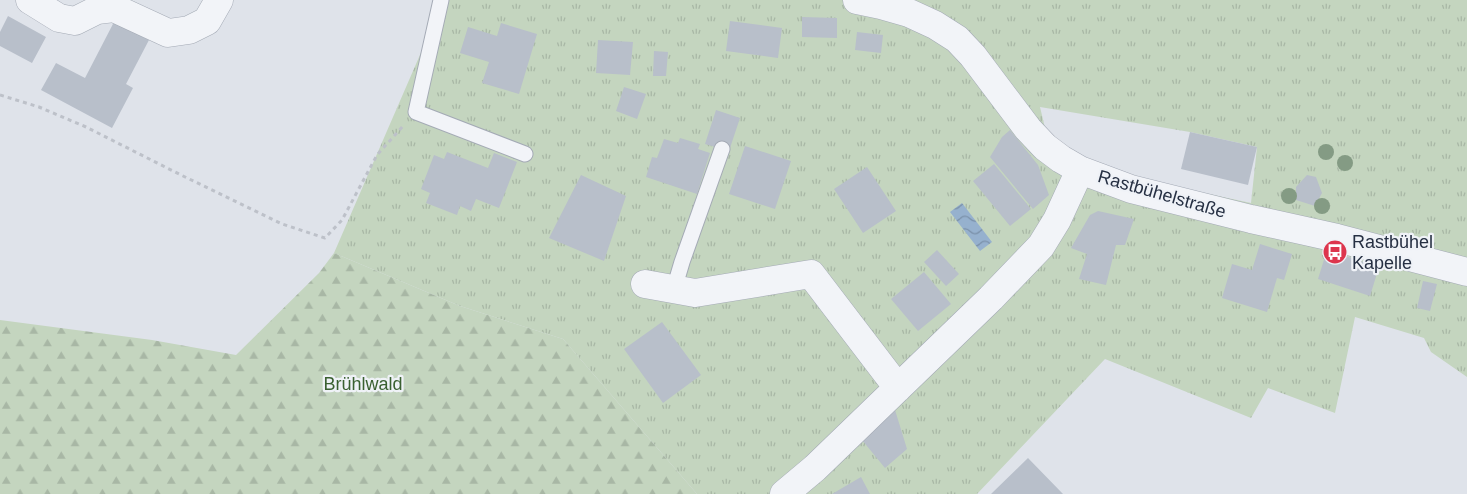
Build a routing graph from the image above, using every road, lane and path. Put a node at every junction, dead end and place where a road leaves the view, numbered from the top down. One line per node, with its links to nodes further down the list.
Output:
1 (30, 0): 2 (street)
2 (219, 0)
3 (440, 0): 6 (lane)
4 (857, 0): 9 (street, Rastbühelstraße)
5 (0, 95): 6 (path)
6 (416, 112): 8 (lane)
7 (722, 149): 12 (lane)
8 (525, 154)
9 (1080, 170): 10 (street, Rastbühelstraße); 13 (street)
10 (1467, 272)
11 (645, 284): 12 (street)
12 (674, 289): 13 (street)
13 (898, 388): 14 (street)
14 (784, 494)

